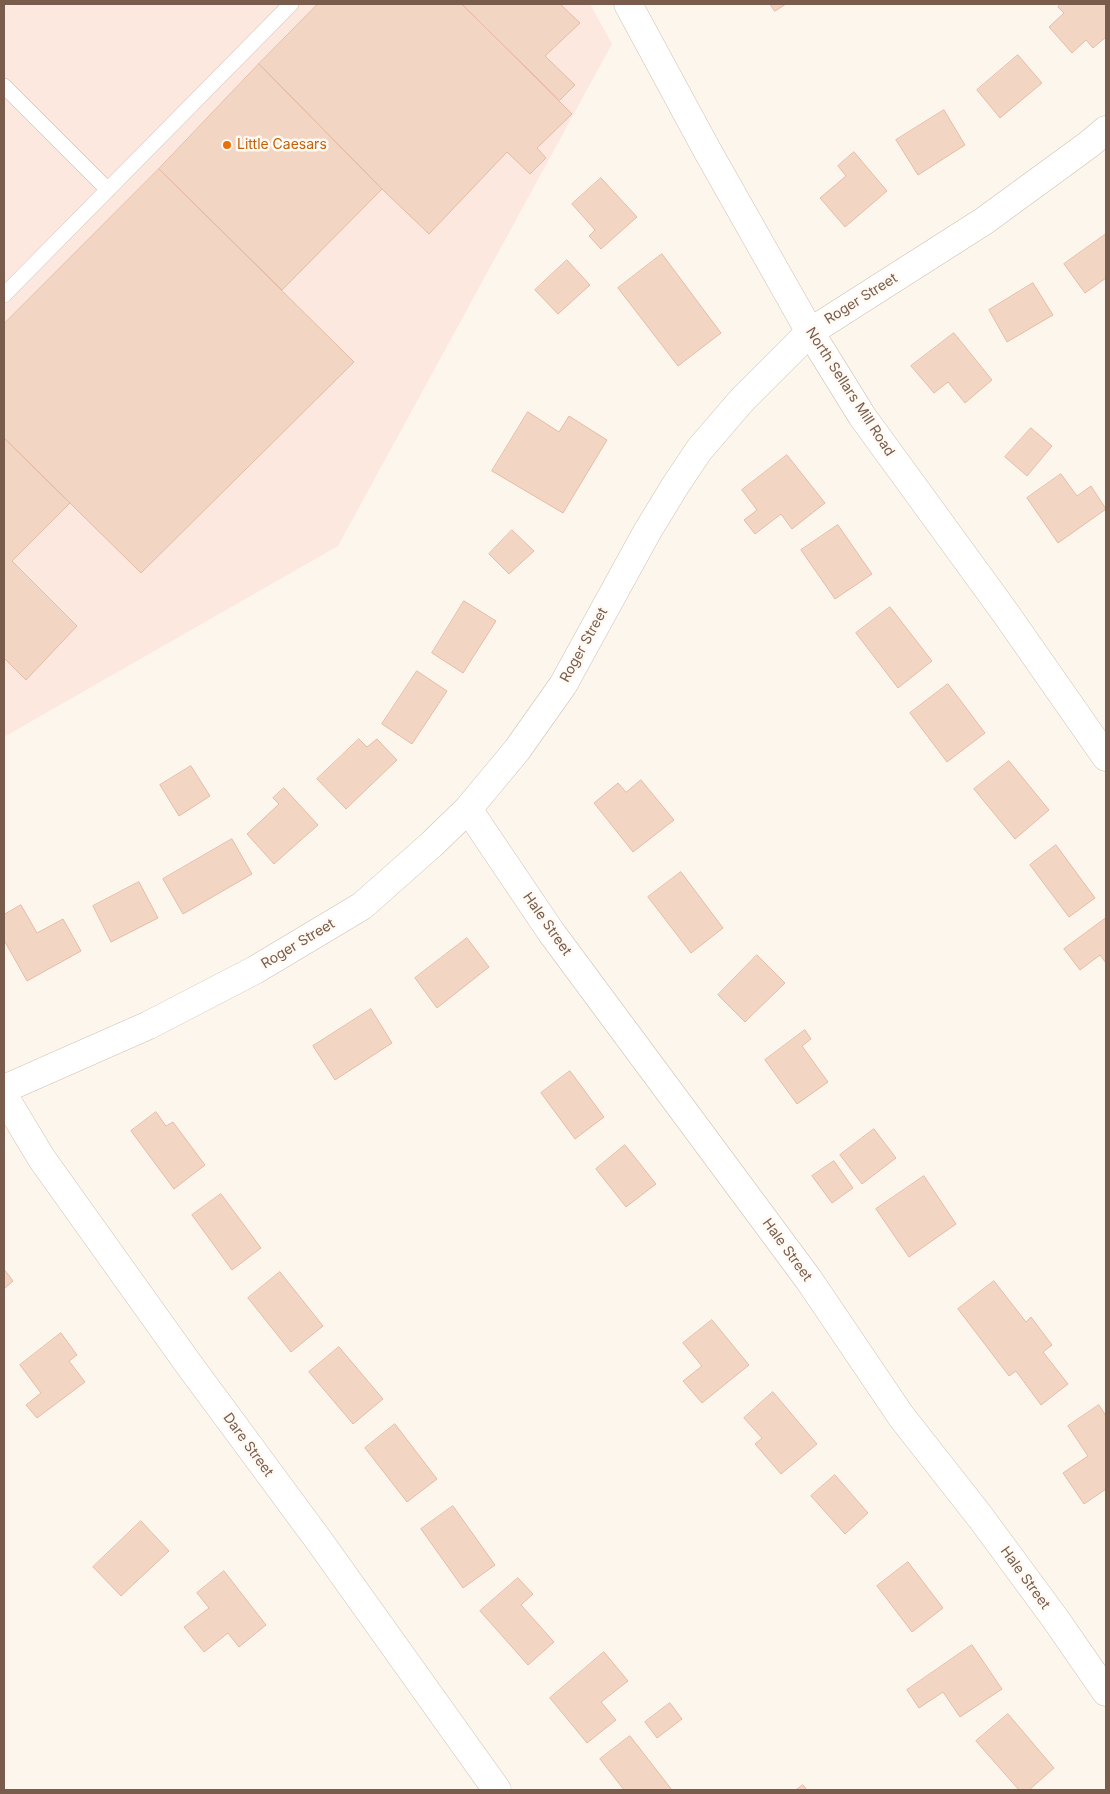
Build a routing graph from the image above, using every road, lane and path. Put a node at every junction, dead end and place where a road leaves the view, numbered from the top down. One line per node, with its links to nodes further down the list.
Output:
1 (291, 4): 5 (lane)
2 (628, 4): 7 (street, North Sellars Mill Road)
3 (4, 86): 5 (lane)
4 (1106, 130): 7 (street, Roger Street)
5 (108, 190): 6 (lane)
6 (4, 295)
7 (810, 332): 8 (street, North Sellars Mill Road); 9 (street, Roger Street)
8 (1106, 757)
9 (468, 809): 10 (street, Roger Street); 12 (street, Hale Street)
10 (4, 1088)
11 (4, 1096): 13 (street, Dare Street)
12 (1106, 1692)
13 (497, 1790)

